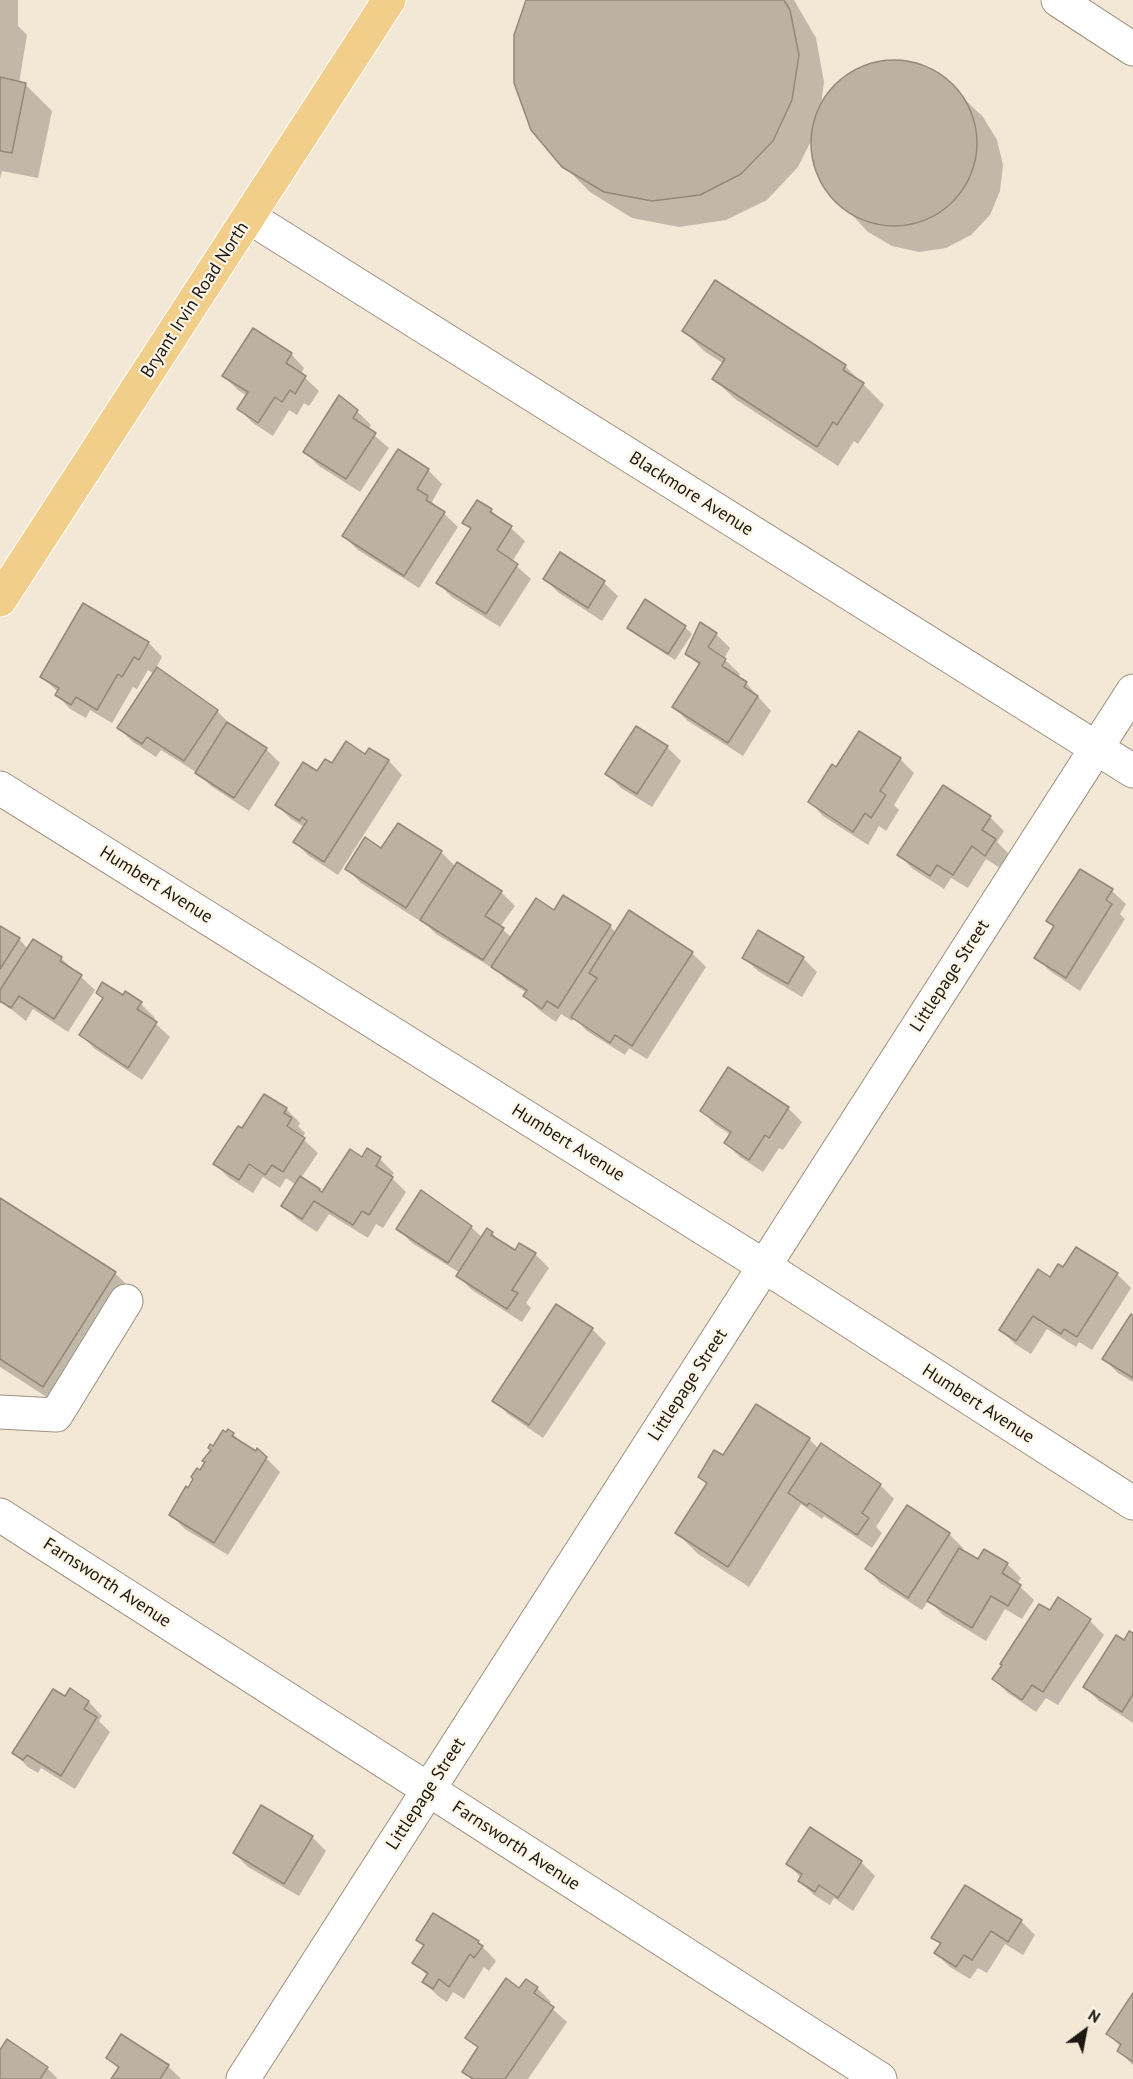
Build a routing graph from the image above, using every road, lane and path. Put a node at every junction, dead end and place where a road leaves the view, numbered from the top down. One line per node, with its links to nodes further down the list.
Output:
1 (389, 0): 4 (main road, Bryant Irvin Road North)
2 (1058, 0): 3 (street)
3 (1133, 49)
4 (249, 217): 5 (main road, Bryant Irvin Road North); 7 (street, Blackmore Avenue)
5 (0, 600)
6 (1133, 691): 7 (street, Littlepage Street)
7 (1097, 747): 8 (street, Blackmore Avenue); 10 (street, Littlepage Street)
8 (1133, 771)
9 (0, 788): 10 (street, Humbert Avenue)
10 (764, 1266): 13 (street, Humbert Avenue); 15 (street, Littlepage Street)
11 (126, 1301): 12 (street)
12 (0, 1412)
13 (1133, 1503)
14 (0, 1515): 15 (street, Farnsworth Avenue)
15 (429, 1790): 16 (street, Littlepage Street); 17 (street, Farnsworth Avenue)
16 (243, 2079)
17 (880, 2079)

